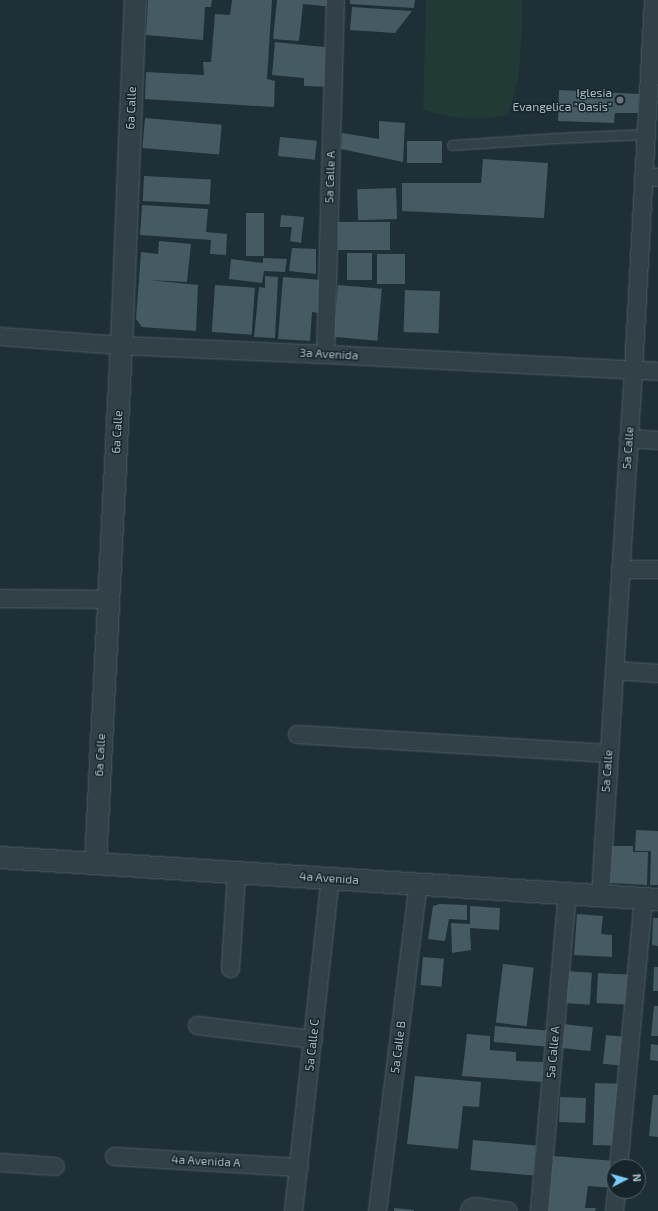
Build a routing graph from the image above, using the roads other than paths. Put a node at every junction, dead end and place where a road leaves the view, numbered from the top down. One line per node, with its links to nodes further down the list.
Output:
1 (135, 0): 8 (street, 6a Calle)
2 (335, 0): 9 (street, 5a Calle A)
3 (653, 0): 4 (street, 5a Calle)
4 (646, 134): 5 (lane); 6 (street, 5a Calle)
5 (452, 145)
6 (651, 176): 10 (street, 5a Calle)
7 (0, 336): 8 (street, 3a Avenida)
8 (121, 345): 9 (street, 3a Avenida); 17 (street, 6a Calle)
9 (325, 354): 10 (street, 3a Avenida)
10 (633, 370): 11 (street, 3a Avenida); 12 (street, 5a Calle)
11 (658, 371)
12 (628, 438): 13 (street); 14 (street, 5a Calle)
13 (658, 440)
14 (620, 569): 15 (street); 18 (street, 5a Calle)
15 (658, 569)
16 (0, 598): 17 (street)
17 (108, 599): 23 (street, 6a Calle)
18 (614, 670): 19 (street); 21 (street, 5a Calle)
19 (658, 673)
20 (296, 734): 21 (street)
21 (608, 753): 28 (street, 5a Calle)
22 (0, 857): 23 (street, 4a Avenida)
23 (95, 863): 24 (street, 4a Avenida)
24 (236, 872): 25 (street, 4a Avenida); 30 (street)
25 (330, 878): 26 (street, 4a Avenida); 32 (street, 5a Calle C)
26 (418, 884): 27 (street, 4a Avenida); 40 (street, 5a Calle B)
27 (567, 893): 28 (street, 4a Avenida); 43 (street, 5a Calle A)
28 (600, 895): 29 (street, 4a Avenida)
29 (651, 898): 34 (street)
30 (230, 968)
31 (197, 1025): 32 (street)
32 (313, 1039): 37 (street, 5a Calle C)
33 (114, 1156): 37 (street, 4a Avenida A)
34 (619, 1159)
35 (0, 1162): 36 (street)
36 (55, 1166)
37 (299, 1167): 39 (street, 5a Calle C)
38 (615, 1199): 44 (street)
39 (293, 1211)
40 (377, 1211)
41 (469, 1211): 42 (street)
42 (508, 1211)
43 (539, 1211)
44 (614, 1211)

